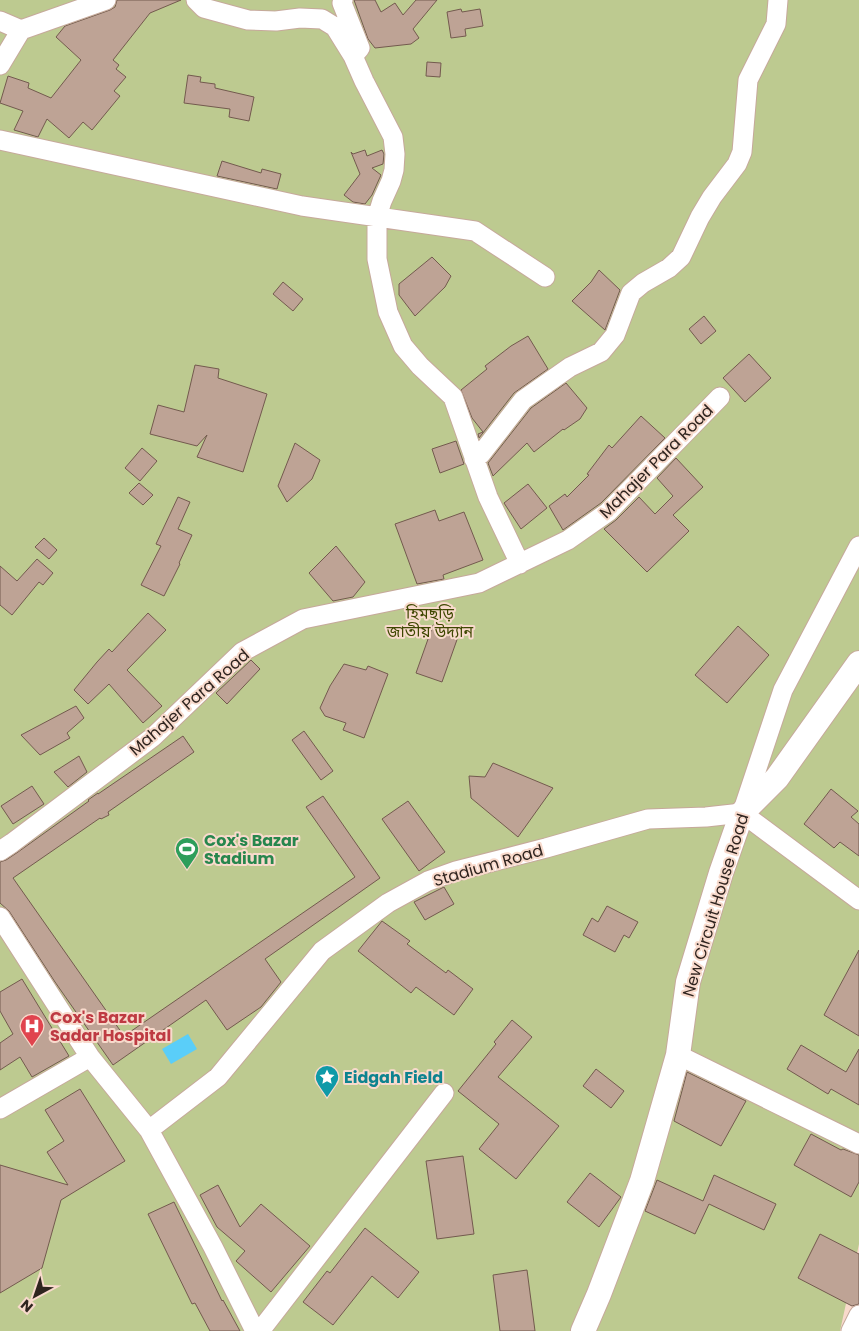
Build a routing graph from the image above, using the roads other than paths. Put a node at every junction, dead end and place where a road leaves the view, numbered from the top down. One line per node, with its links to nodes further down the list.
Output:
1 (106, 0): 6 (street)
2 (196, 0): 7 (street)
3 (343, 0): 7 (street)
4 (778, 0): 13 (street)
5 (0, 21): 6 (street)
6 (21, 30): 8 (street)
7 (353, 56): 10 (street)
8 (0, 65)
9 (0, 140): 10 (street)
10 (377, 217): 11 (street); 13 (street)
11 (545, 277)
12 (720, 397): 15 (street, Mahajer Para Road)
13 (474, 459): 15 (street)
14 (859, 546): 17 (street, New Circuit House Road)
15 (520, 564): 18 (street, Mahajer Para Road)
16 (859, 663): 17 (street)
17 (742, 813): 19 (street); 21 (street, New Circuit House Road); 25 (street, Stadium Road)
18 (0, 851)
19 (859, 900)
20 (0, 917): 22 (street)
21 (678, 1055): 26 (street); 30 (street, New Circuit House Road)
22 (90, 1057): 24 (street); 25 (street)
23 (444, 1093): 29 (street)
24 (0, 1110)
25 (148, 1130): 28 (street)
26 (859, 1144)
27 (859, 1315): 31 (street)
28 (255, 1331)
29 (260, 1331)
30 (582, 1331)
31 (851, 1331)

